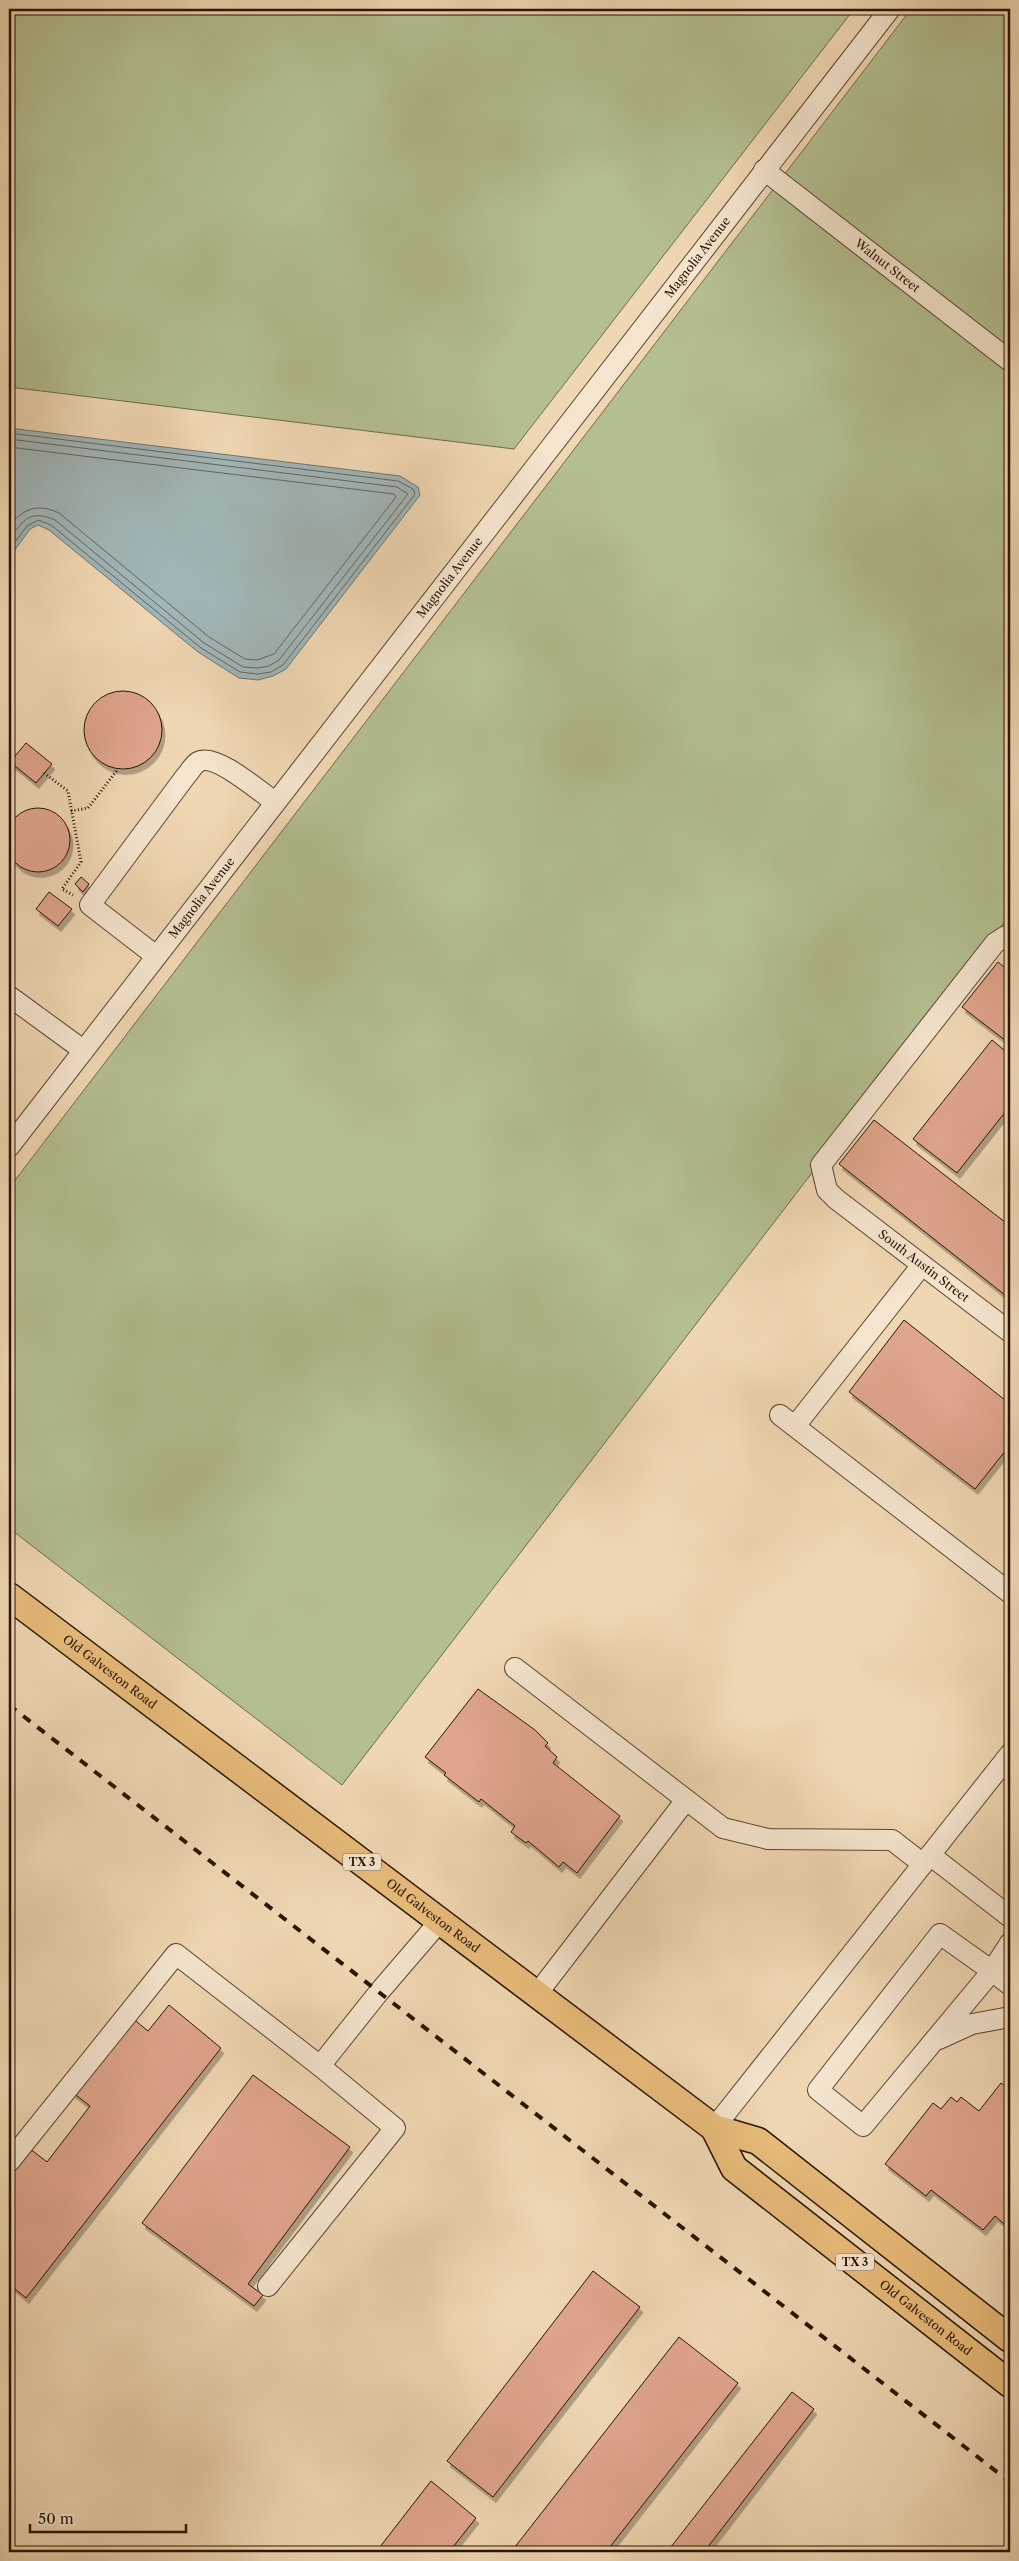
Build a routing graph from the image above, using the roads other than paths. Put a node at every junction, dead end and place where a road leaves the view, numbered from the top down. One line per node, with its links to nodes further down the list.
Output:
1 (890, 9): 2 (street, Magnolia Avenue)
2 (764, 170): 3 (street, Walnut Street); 4 (street, Magnolia Avenue)
3 (1010, 361)
4 (275, 802): 6 (street, Magnolia Avenue); 6 (street)
5 (1010, 937): 10 (street, South Austin Street)
6 (156, 956): 8 (street, Magnolia Avenue)
7 (9, 996): 8 (street)
8 (83, 1050): 9 (street, Magnolia Avenue)
9 (9, 1147)
10 (922, 1265): 11 (street, South Austin Street); 12 (street)
11 (1010, 1332)
12 (1010, 1593)
13 (9, 1596): 19 (main road, Old Galveston Road / TX 3)
14 (515, 1668): 16 (street)
15 (1009, 1757): 17 (street)
16 (686, 1800): 17 (street); 23 (street)
17 (927, 1860): 18 (street); 27 (street)
18 (1010, 1917)
19 (440, 1921): 23 (main road, Old Galveston Road / TX 3); 26 (street)
20 (1010, 1943): 21 (street)
21 (992, 1971): 22 (street); 25 (street); 25 (street)
22 (1010, 1985)
23 (537, 1994): 27 (main road, Old Galveston Road / TX 3)
24 (1010, 2017): 25 (street)
25 (930, 2046)
26 (320, 2066): 28 (street); 29 (street)
27 (714, 2128): 30 (main road, Old Galveston Road / TX 3); 31 (main road, Old Galveston Road / TX 3)
28 (9, 2162)
29 (268, 2286)
30 (938, 2327): 32 (main road); 33 (main road, Old Galveston Road / TX 3)
31 (1010, 2339)
32 (1010, 2363)
33 (1010, 2384)

